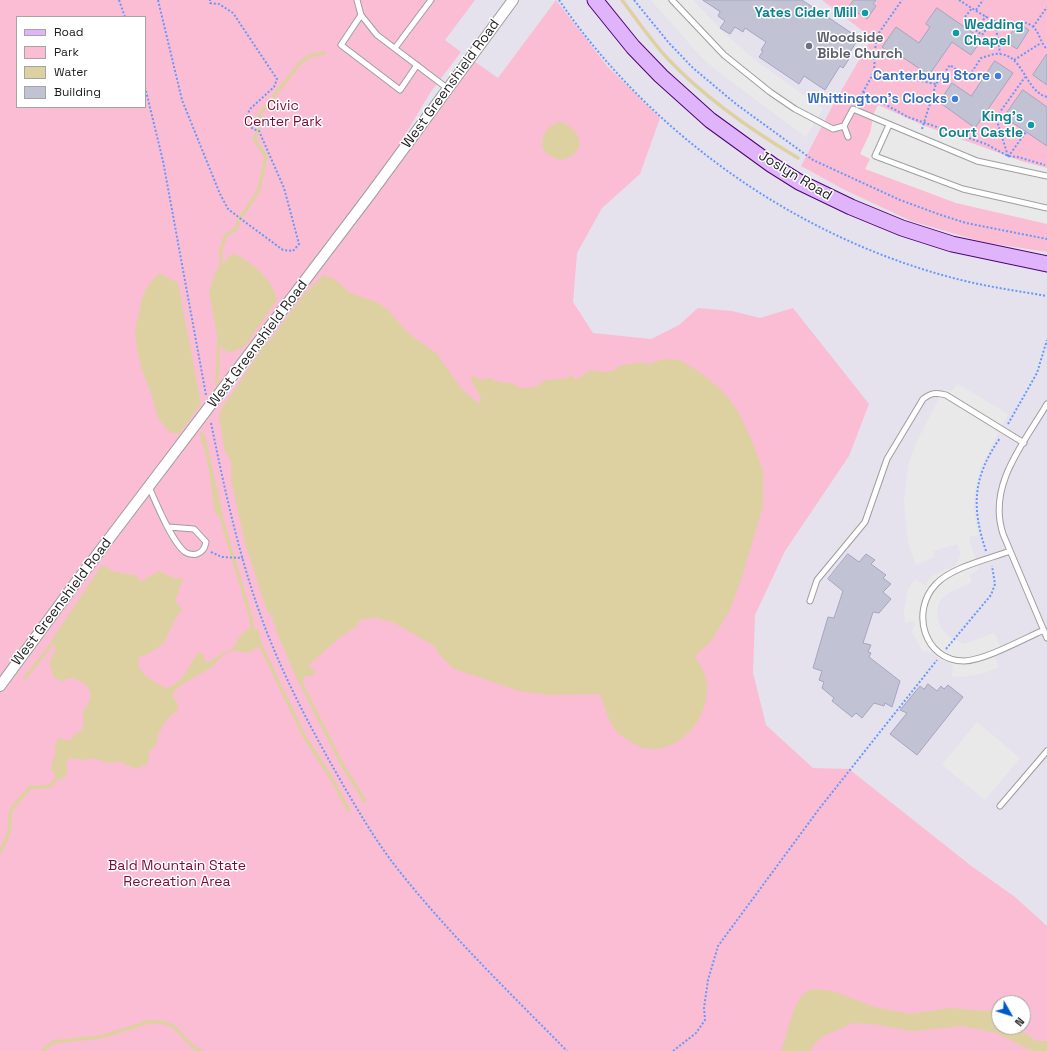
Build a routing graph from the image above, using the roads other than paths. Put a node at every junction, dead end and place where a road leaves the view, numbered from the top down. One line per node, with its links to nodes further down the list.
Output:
1 (357, 0): 6 (lane)
2 (431, 0): 7 (lane)
3 (513, 0): 9 (street, West Greenshield Road)
4 (595, 0): 15 (street, Joslyn Road)
5 (672, 0): 11 (lane)
6 (361, 15): 7 (lane); 8 (lane)
7 (396, 48): 8 (lane)
8 (418, 65): 9 (lane)
9 (447, 88): 18 (street, West Greenshield Road)
10 (889, 125): 11 (lane); 13 (lane); 14 (lane)
11 (844, 126): 12 (lane)
12 (848, 137)
13 (1047, 176)
14 (1047, 208)
15 (1047, 264)
16 (1047, 404): 17 (lane)
17 (1024, 443): 20 (lane); 21 (lane)
18 (149, 487): 19 (lane); 24 (street, West Greenshield Road)
19 (169, 528): 19 (lane)
20 (1010, 551): 22 (lane); 22 (lane)
21 (810, 601)
22 (1044, 630): 23 (lane)
23 (1047, 638)
24 (0, 686)
25 (1047, 751): 26 (lane)
26 (1000, 806)

